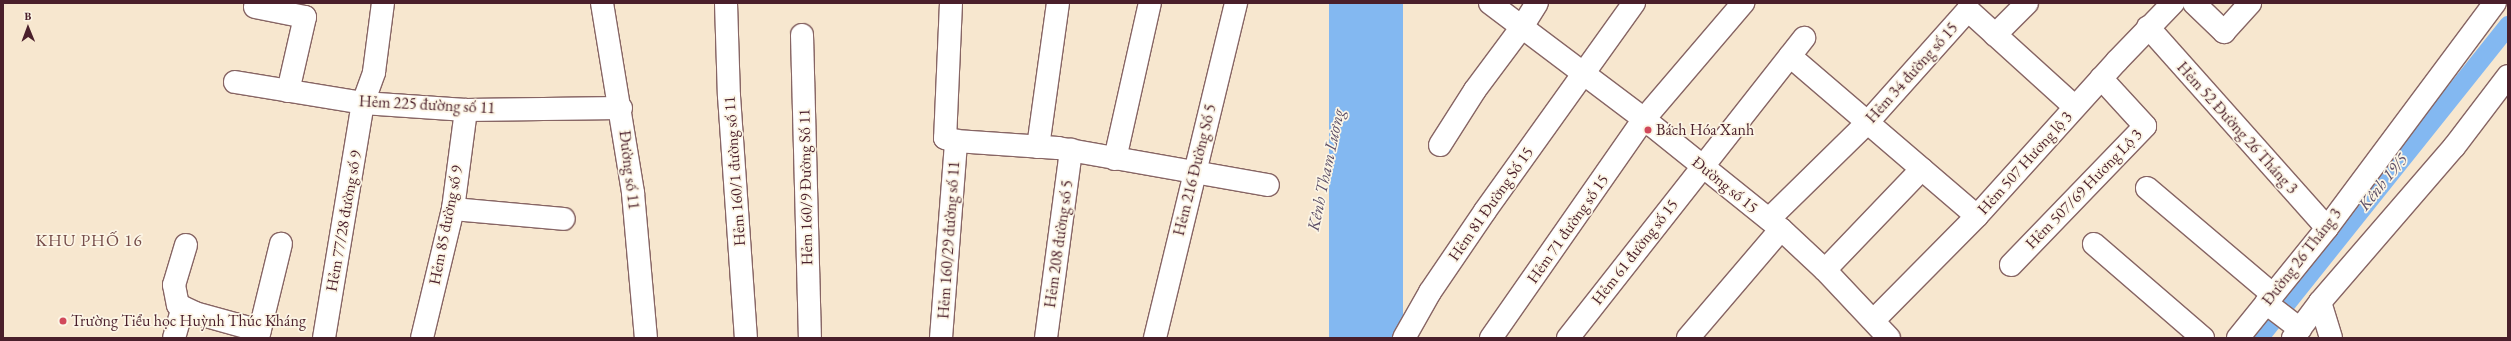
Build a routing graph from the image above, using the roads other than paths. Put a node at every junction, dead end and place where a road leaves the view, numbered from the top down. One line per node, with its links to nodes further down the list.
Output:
1 (383, 3): 29 (street, Hẻm 77/28 đường số 9)
2 (602, 3): 30 (street, Đường số 11)
3 (726, 3): 66 (street, Hẻm 160/1 đường số 11)
4 (951, 3): 35 (street, Hẻm 160/29 đường số 11)
5 (1058, 3): 37 (street)
6 (1150, 3): 39 (street)
7 (1236, 3): 42 (street, Hẻm 216 Đường Số 5)
8 (1490, 3): 18 (street, Đường số 15)
9 (1537, 3): 18 (street)
10 (1634, 3): 24 (street, Hẻm 81 Đường Số 15)
11 (1743, 3): 33 (street, Hẻm 71 đường số 15)
12 (2027, 3): 21 (street)
13 (2173, 3): 19 (street, Hẻm 507 Hương lộ 3)
14 (2194, 3): 15 (street)
15 (2250, 3)
16 (2495, 3): 49 (street, Đường 26 Tháng 3)
17 (255, 7): 28 (street)
18 (1522, 27): 24 (street, Đường số 15); 36 (street)
19 (2148, 27): 26 (street, Hẻm 507 Hương lộ 3); 49 (street, Hẻm 52 Đường 26 Tháng 3)
20 (802, 35): 67 (street, Hẻm 160/9 Đường Số 11)
21 (1995, 35): 31 (street, Hẻm 34 đường số 15); 34 (street, Hẻm 34 đường số 15)
22 (1804, 38): 23 (street, Hẻm 61 đường số 15)
23 (1790, 56): 34 (street); 40 (street, Hẻm 61 đường số 15)
24 (1582, 73): 33 (street, Đường số 15); 71 (street, Hẻm 81 Đường Số 15)
25 (2508, 76): 56 (street)
26 (2101, 78): 31 (street, Hẻm 507 Hương lộ 3); 53 (street, Hẻm 507/69 Hương Lộ 3)
27 (235, 82): 28 (street, Hẻm 225 đường số 11)
28 (288, 91): 29 (street, Hẻm 225 đường số 11)
29 (364, 103): 32 (street, Hẻm 225 đường số 11); 63 (street, Hẻm 77/28 đường số 9)
30 (621, 108): 32 (street, Hẻm 225 đường số 11); 65 (street, Đường số 11)
31 (2075, 108): 46 (street, Hẻm 507 Hương lộ 3)
32 (466, 110): 45 (street, Hẻm 85 đường số 9)
33 (1644, 119): 40 (street, Đường số 15); 72 (street, Hẻm 71 đường số 15)
34 (1867, 123): 41 (street); 48 (street, Hẻm 34 đường số 15)
35 (950, 140): 37 (street); 68 (street, Hẻm 160/29 đường số 11)
36 (1440, 145)
37 (1038, 147): 38 (street)
38 (1071, 150): 39 (street); 69 (street, Hẻm 208 đường số 5)
39 (1115, 159): 42 (street)
40 (1702, 166): 48 (street, Đường số 15); 73 (street, Hẻm 61 đường số 15)
41 (1922, 169): 46 (street); 54 (street)
42 (1194, 172): 43 (street); 70 (street, Hẻm 216 Đường Số 5)
43 (1268, 185)
44 (2147, 188): 55 (street)
45 (453, 209): 47 (street); 64 (street, Hẻm 85 đường số 9)
46 (1977, 216): 58 (street, Hẻm 507 Hương lộ 3)
47 (564, 219)
48 (1775, 224): 54 (street, Đường số 15); 61 (street, Hẻm 34 đường số 15)
49 (2327, 228): 55 (street, Đường 26 Tháng 3)
50 (281, 244): 60 (street)
51 (2094, 244): 75 (street)
52 (186, 245): 57 (street)
53 (2011, 265)
54 (1825, 270): 58 (street, Đường số 15)
55 (2270, 302): 59 (street); 76 (street, Đường 26 Tháng 3)
56 (2320, 302): 59 (street); 77 (street)
57 (183, 307): 60 (street); 62 (street)
58 (1874, 320): 74 (street, Đường số 15)
59 (2294, 329)
60 (259, 334)
61 (1695, 336)
62 (174, 338)
63 (324, 338)
64 (422, 338)
65 (646, 338)
66 (746, 338)
67 (810, 338)
68 (942, 338)
69 (1046, 338)
70 (1155, 338)
71 (1404, 338)
72 (1491, 338)
73 (1568, 338)
74 (1890, 338)
75 (2203, 338)
76 (2238, 338)
77 (2331, 338)

